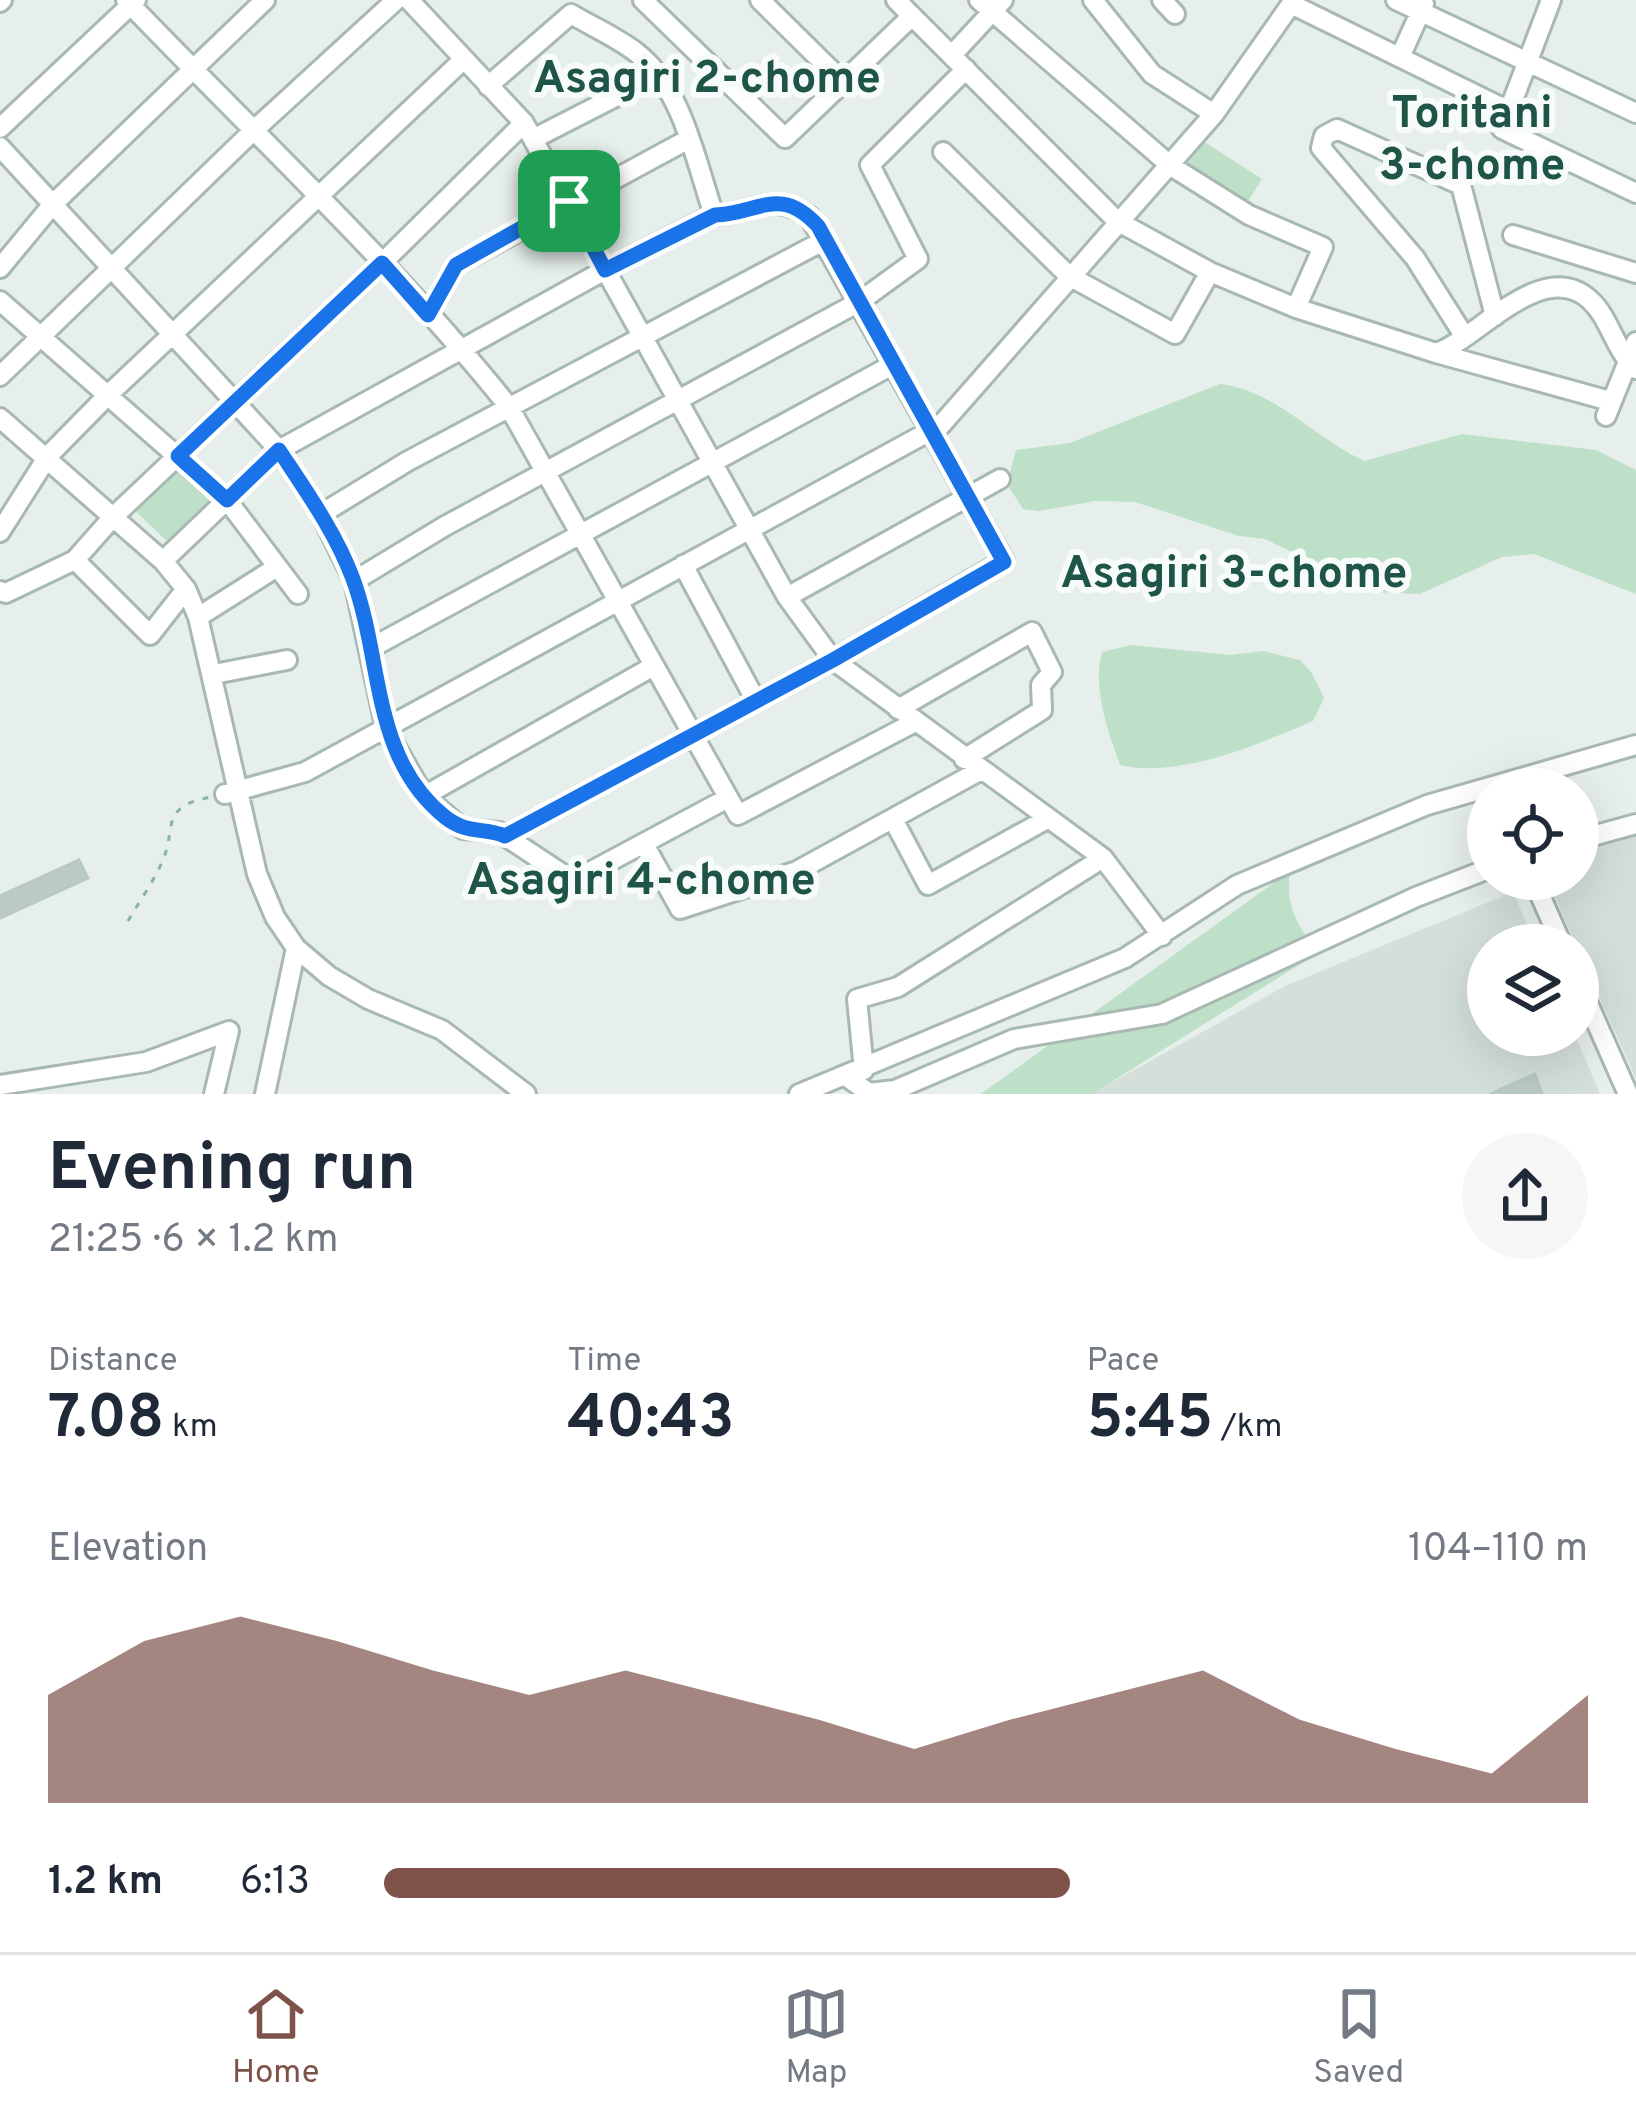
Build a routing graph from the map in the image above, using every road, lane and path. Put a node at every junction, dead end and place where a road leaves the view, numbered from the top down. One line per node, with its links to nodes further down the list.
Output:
1 (265, 0): 19 (street)
2 (397, 0): 27 (street)
3 (409, 0): 16 (street)
4 (760, 0): 21 (street)
5 (896, 0): 14 (street)
6 (1093, 0): 25 (street)
7 (1396, 0): 13 (street)
8 (1552, 0): 17 (street)
9 (646, 1): 21 (street)
10 (131, 2): 19 (street); 26 (street)
11 (1292, 2): 15 (street); 25 (street)
12 (991, 4): 18 (street); 32 (street)
13 (1424, 6): 15 (street); 17 (street)
14 (912, 16): 18 (street); 21 (street)
15 (1400, 57): 23 (street)
16 (463, 60): 22 (street); 34 (street)
17 (1527, 61): 23 (street); 24 (street)
18 (959, 62): 38 (street); 49 (street)
19 (193, 68): 27 (street); 36 (street)
20 (658, 75): 22 (street); 28 (street); 29 (street)
21 (844, 83)
22 (488, 86): 28 (street)
23 (1510, 111): 33 (street)
24 (1636, 113)
25 (1214, 114): 32 (street)
26 (0, 128)
27 (253, 131): 34 (street); 43 (street)
28 (528, 131): 35 (street); 41 (street)
29 (687, 140): 35 (street); 37 (street)
30 (0, 147): 36 (street)
31 (943, 152): 47 (street)
32 (1171, 166): 38 (street); 50 (street)
33 (1636, 193)
34 (319, 196): 41 (street); 53 (street)
35 (569, 201): 44 (street); 51 (street)
36 (53, 205): 42 (street); 43 (street)
37 (715, 215): 40 (street); 44 (street)
38 (1118, 221): 45 (street); 47 (street)
39 (1514, 235): 46 (street)
40 (825, 240): 49 (street); 54 (street)
41 (382, 263): 51 (street); 65 (street)
42 (0, 268)
43 (113, 268): 53 (street); 56 (street)
44 (605, 270): 54 (street); 58 (street)
45 (1210, 272): 47 (street); 50 (street)
46 (1636, 273)
47 (1069, 276): 68 (street)
48 (0, 301): 56 (street)
49 (859, 302): 60 (street); 64 (street)
50 (1296, 308): 59 (street)
51 (428, 315): 58 (street)
52 (1495, 316): 55 (street); 55 (street); 61 (street)
53 (174, 334): 63 (street); 65 (street)
54 (642, 334): 64 (street); 66 (street)
55 (1463, 334): 59 (street)
56 (40, 337): 62 (street); 63 (street)
57 (1636, 343): 61 (street)
58 (463, 350): 66 (street); 69 (street)
59 (1436, 353): 61 (street)
60 (894, 364): 68 (street); 72 (street)
61 (1632, 366)
62 (0, 376)
63 (108, 395): 70 (street); 71 (street)
64 (678, 398): 72 (street); 73 (street)
65 (236, 400): 69 (street); 70 (street)
66 (509, 407): 73 (street); 77 (street)
67 (0, 418): 71 (street)
68 (931, 431): 75 (street); 79 (street)
69 (279, 450): 76 (street); 77 (street)
70 (178, 456): 76 (street); 78 (street)
71 (48, 457): 78 (street); 80 (street)
72 (713, 462): 79 (street); 81 (street)
73 (545, 472): 81 (street); 86 (street)
74 (1000, 479): 75 (street)
75 (967, 498): 90 (street); 95 (street)
76 (227, 500): 83 (street); 85 (street)
77 (321, 514): 86 (street)
78 (113, 517): 82 (street); 83 (street)
79 (749, 526): 84 (street); 90 (street)
80 (0, 532)
81 (580, 536): 91 (street); 93 (street)
82 (75, 560): 87 (street); 88 (street)
83 (163, 561): 87 (street)
84 (683, 565): 91 (street); 98 (street)
85 (278, 567): 89 (street); 92 (street)
86 (354, 580): 93 (street)
87 (186, 589): 92 (street)
88 (0, 590)
89 (298, 594)
90 (787, 597): 95 (street)
91 (616, 602): 96 (street); 101 (street)
92 (198, 617): 97 (street)
93 (369, 649): 101 (street)
94 (287, 660): 97 (street)
95 (833, 660): 98 (street); 99 (street)
96 (652, 667): 102 (street); 106 (street)
97 (214, 674): 105 (street)
98 (756, 701): 102 (street)
99 (898, 709): 100 (street); 104 (street)
100 (915, 722): 104 (street); 107 (street)
101 (386, 730): 105 (street); 106 (street)
102 (692, 734): 107 (street); 112 (street)
103 (1636, 745): 117 (street)
104 (973, 765): 108 (street); 109 (street)
105 (232, 792): 116 (path); 118 (street)
106 (424, 796): 112 (street)
107 (728, 798): 113 (street)
108 (1047, 819): 109 (street); 114 (street)
109 (894, 821): 113 (street)
110 (1636, 824): 111 (street)
111 (1599, 834)
112 (505, 836): 113 (street)
113 (644, 844)
114 (1103, 858): 117 (street); 120 (street)
115 (1467, 877): 120 (street)
116 (128, 921)
117 (1162, 936): 120 (street)
118 (296, 948): 123 (street); 124 (street)
119 (1599, 1028): 126 (street)
120 (855, 1073): 125 (street)
121 (0, 1085): 122 (street)
122 (214, 1094)
123 (265, 1094)
124 (526, 1094)
125 (799, 1094)
126 (1628, 1094)

